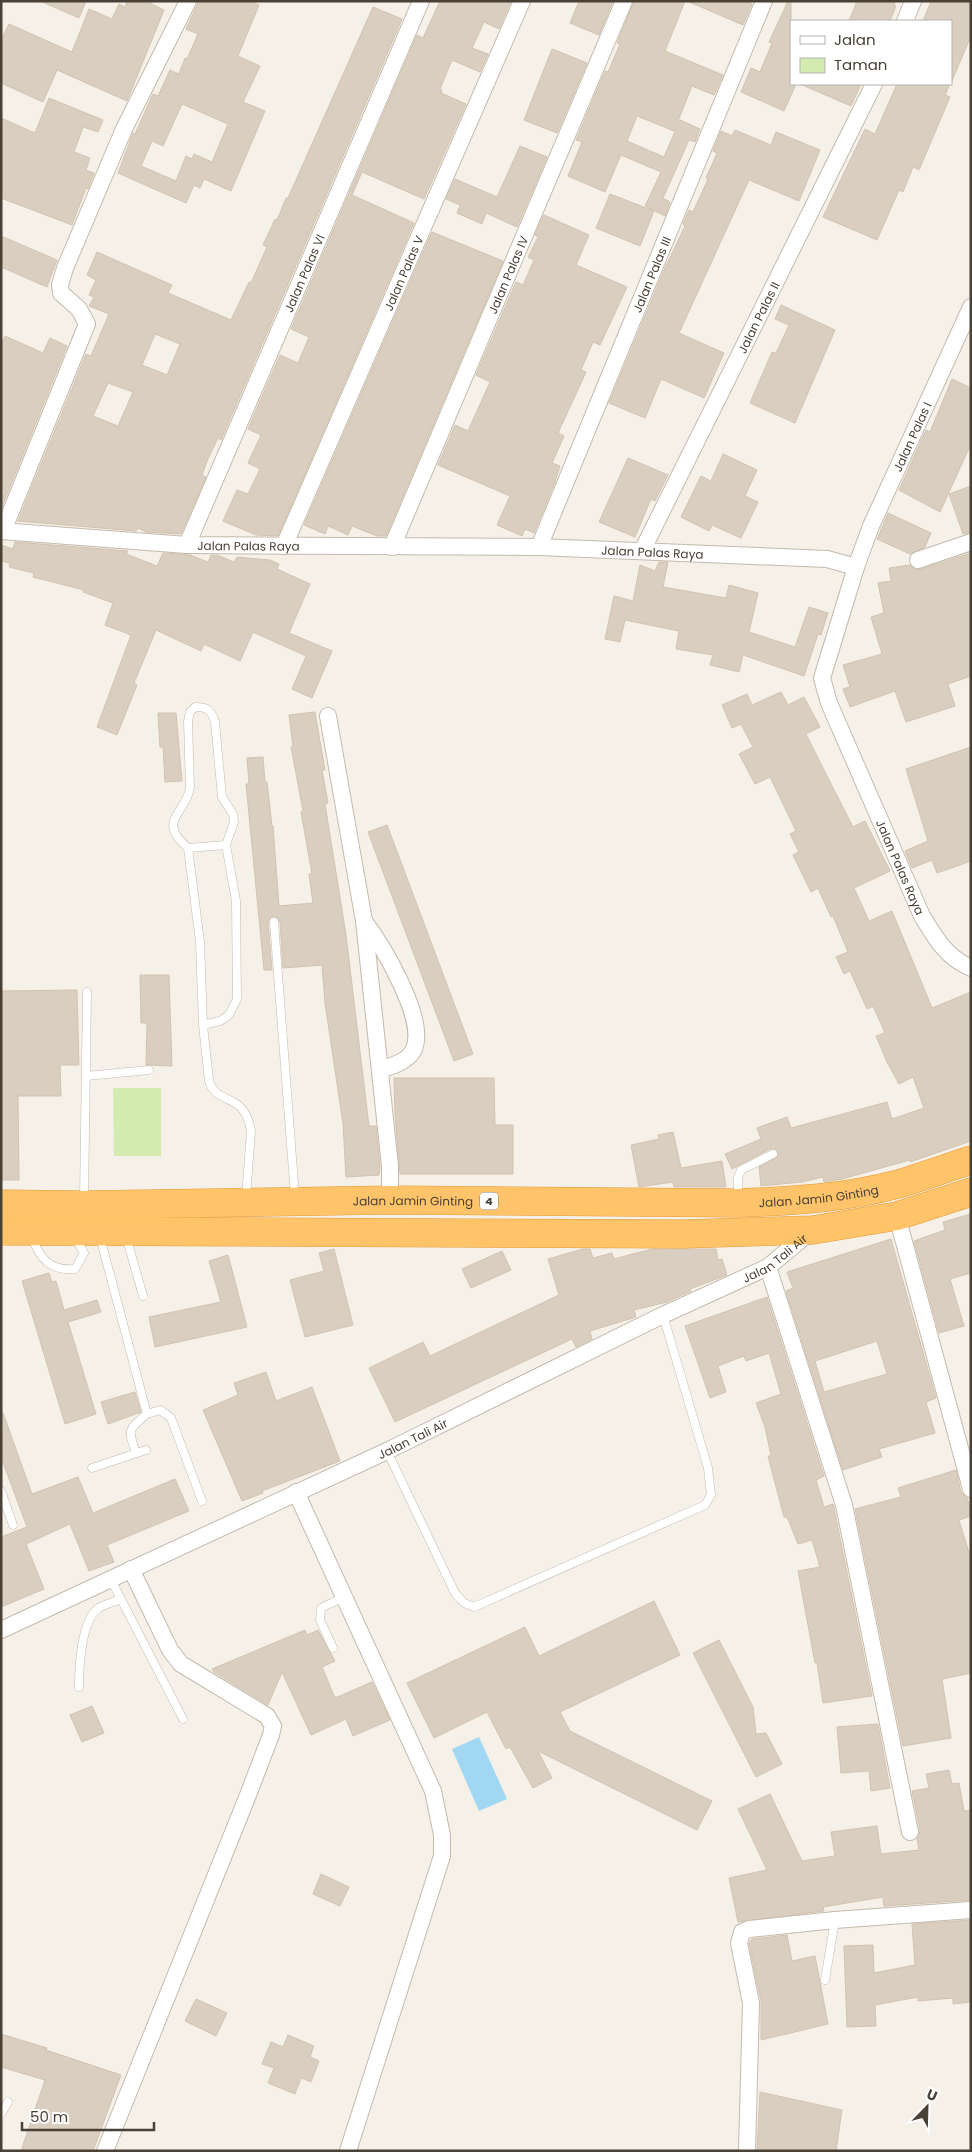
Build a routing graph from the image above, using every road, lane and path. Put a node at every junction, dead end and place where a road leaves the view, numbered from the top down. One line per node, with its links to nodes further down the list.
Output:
1 (188, 1): 10 (street)
2 (421, 1): 12 (street, Jalan Palas VI)
3 (522, 1): 13 (street, Jalan Palas V)
4 (624, 1): 14 (street, Jalan Palas IV)
5 (764, 1): 15 (street, Jalan Palas III)
6 (913, 1): 7 (street)
7 (905, 20)
8 (874, 85): 16 (street, Jalan Palas II)
9 (971, 307): 18 (street, Jalan Palas I)
10 (2, 531): 12 (street, Jalan Palas Raya)
11 (971, 542): 17 (street)
12 (187, 545): 13 (street, Jalan Palas Raya)
13 (284, 546): 14 (street, Jalan Palas Raya)
14 (392, 547): 15 (street, Jalan Palas Raya)
15 (538, 547): 16 (street, Jalan Palas Raya)
16 (642, 551): 18 (street, Jalan Palas Raya)
17 (918, 560)
18 (856, 567): 24 (street, Jalan Palas Raya)
19 (328, 716): 22 (street)
20 (226, 845): 21 (lane); 21 (lane); 26 (lane)
21 (188, 848): 26 (lane)
22 (364, 921): 28 (street); 28 (street)
23 (274, 922): 34 (lane)
24 (971, 968)
25 (87, 992): 29 (lane)
26 (203, 1025): 35 (lane)
27 (150, 1070): 29 (lane)
28 (380, 1070): 33 (street)
29 (86, 1076): 38 (lane)
30 (773, 1154): 36 (lane)
31 (971, 1160): 36 (highway, Jalan Jamin Ginting / 4)
32 (971, 1192): 39 (highway)
33 (390, 1200): 34 (highway, Jalan Jamin Ginting / 4); 36 (highway, Jalan Jamin Ginting / 4)
34 (295, 1201): 35 (highway, Jalan Jamin Ginting / 4)
35 (246, 1202): 38 (highway, Jalan Jamin Ginting / 4)
36 (738, 1203)
37 (1, 1204): 38 (highway, Jalan Jamin Ginting / 4)
38 (84, 1205)
39 (897, 1216): 40 (highway); 52 (street)
40 (813, 1230): 42 (highway); 44 (street, Jalan Tali Air)
41 (1, 1231): 43 (highway)
42 (99, 1232): 43 (highway); 43 (lane); 45 (lane); 47 (lane)
43 (30, 1233)
44 (768, 1267): 46 (street, Jalan Tali Air); 65 (street)
45 (143, 1296)
46 (663, 1315): 49 (street, Jalan Tali Air); 49 (lane)
47 (147, 1414): 50 (lane); 55 (lane)
48 (146, 1450): 50 (lane)
49 (387, 1451): 54 (street, Jalan Tali Air)
50 (136, 1454): 51 (lane)
51 (92, 1468)
52 (971, 1488)
53 (1, 1492): 56 (lane)
54 (296, 1492): 57 (street, Jalan Tali Air); 59 (street)
55 (202, 1501)
56 (13, 1525)
57 (131, 1569): 58 (street, Jalan Tali Air); 71 (street)
58 (110, 1578): 60 (lane); 61 (street, Jalan Tali Air)
59 (344, 1597): 62 (lane); 72 (street)
60 (121, 1599): 63 (lane); 64 (lane)
61 (1, 1630)
62 (333, 1648)
63 (79, 1687)
64 (183, 1719)
65 (910, 1832)
66 (971, 1910): 67 (street)
67 (835, 1920): 68 (lane); 73 (street)
68 (825, 1980)
69 (8, 2102): 70 (lane)
70 (1, 2114)
71 (105, 2151)
72 (348, 2151)
73 (747, 2151)

